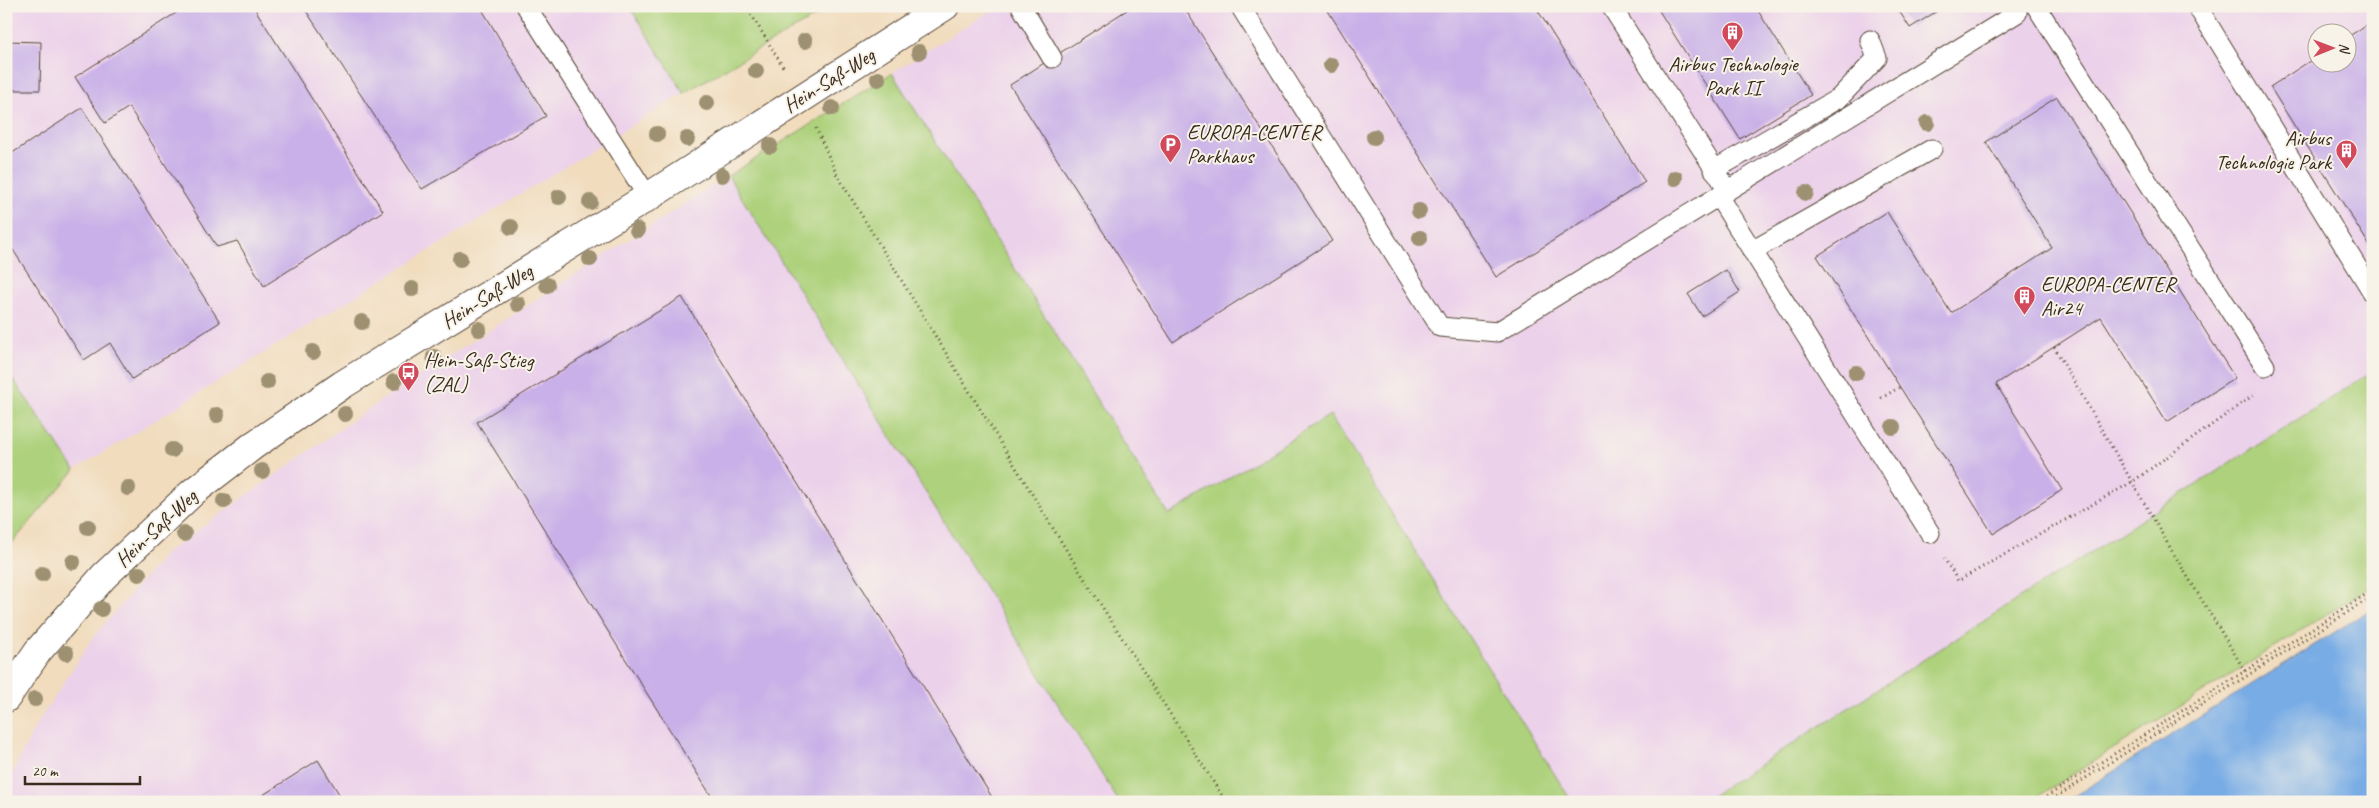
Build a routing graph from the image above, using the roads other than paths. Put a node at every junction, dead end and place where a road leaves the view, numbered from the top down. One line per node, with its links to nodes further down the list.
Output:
1 (526, 6): 14 (lane)
2 (945, 6): 14 (street, Hein-Saß-Weg)
3 (1021, 6): 10 (lane)
4 (1240, 6): 13 (lane)
5 (1611, 6): 12 (lane)
6 (2017, 6): 13 (lane)
7 (2036, 6): 17 (lane)
8 (2197, 6): 16 (lane)
9 (1870, 40): 12 (lane)
10 (1052, 58)
11 (1932, 149): 15 (lane)
12 (1714, 170): 13 (lane)
13 (1723, 193): 15 (lane)
14 (648, 197): 19 (street, Hein-Saß-Weg)
15 (1752, 251): 18 (lane)
16 (2373, 293)
17 (2265, 366)
18 (1930, 533)
19 (6, 698)

